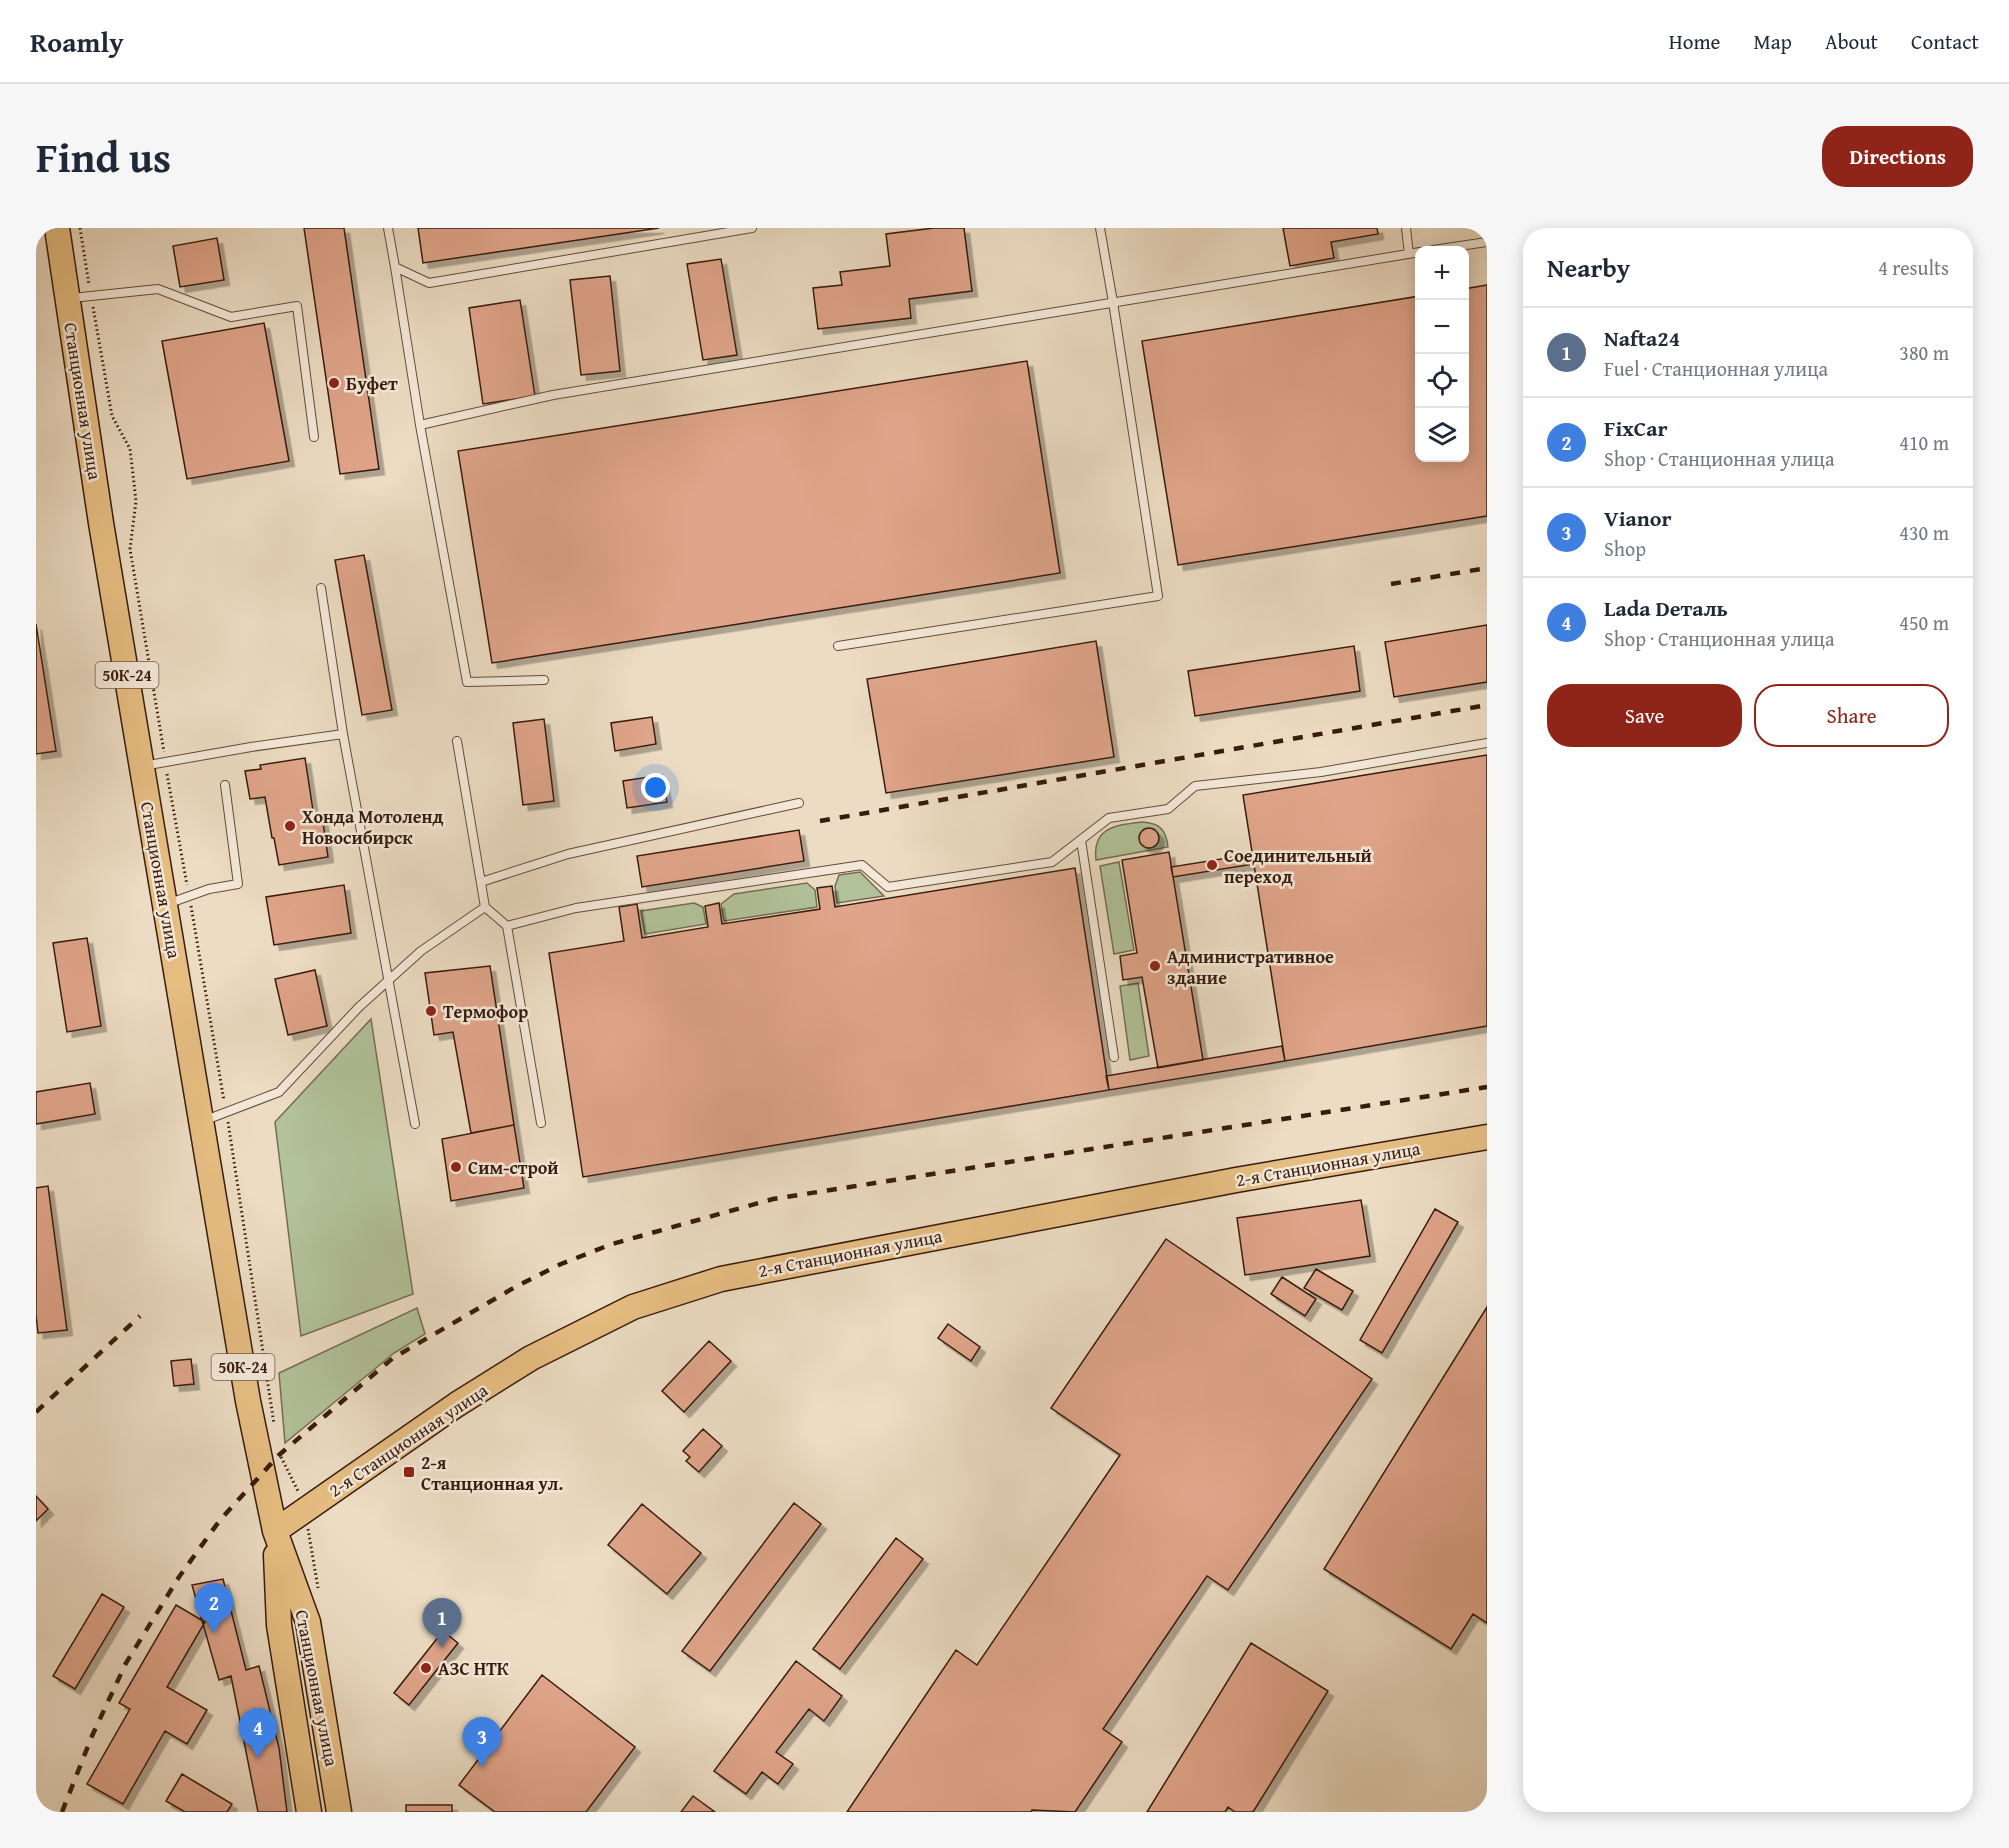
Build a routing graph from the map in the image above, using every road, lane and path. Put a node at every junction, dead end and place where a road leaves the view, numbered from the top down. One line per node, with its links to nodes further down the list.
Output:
1 (57, 228): 13 (main road, Станционная улица / 50К-24)
2 (80, 228): 12 (path)
3 (388, 228): 11 (lane)
4 (752, 228): 11 (lane)
5 (1100, 228): 14 (lane)
6 (1406, 228): 10 (lane)
7 (1487, 242): 8 (lane)
8 (1460, 246)
9 (1415, 253): 10 (lane)
10 (1409, 254): 14 (lane)
11 (395, 267): 15 (lane)
12 (91, 296): 13 (lane); 16 (lane); 23 (path)
13 (67, 299): 23 (main road, Станционная улица / 50К-24)
14 (1113, 302): 15 (lane); 18 (lane)
15 (420, 425): 19 (lane)
16 (314, 437)
17 (321, 588): 20 (lane)
18 (838, 646)
19 (544, 680)
20 (343, 734): 23 (lane); 32 (lane)
21 (457, 741): 27 (lane)
22 (1487, 743): 26 (lane)
23 (154, 764): 28 (path); 29 (main road, Станционная улица / 50К-24)
24 (225, 785): 28 (lane)
25 (799, 803): 27 (lane)
26 (1081, 840): 31 (lane); 33 (lane)
27 (481, 882): 30 (lane)
28 (189, 896): 29 (lane); 34 (path)
29 (165, 905): 35 (main road, Станционная улица / 50К-24)
30 (485, 907): 31 (lane); 32 (lane)
31 (507, 926): 36 (lane)
32 (388, 983): 34 (lane); 37 (lane)
33 (1114, 1057)
34 (226, 1112): 35 (lane); 39 (path)
35 (202, 1122): 42 (main road, Станционная улица / 50К-24)
36 (541, 1123)
37 (415, 1124)
38 (1487, 1137): 41 (main road, 2-я Станционная улица)
39 (276, 1434)
40 (279, 1455): 41 (path)
41 (305, 1510): 42 (main road, 2-я Станционная улица)
42 (275, 1531): 43 (main road, Станционная улица / 50К-24); 44 (main road, Станционная улица / 50К-24)
43 (309, 1812)
44 (339, 1812)

